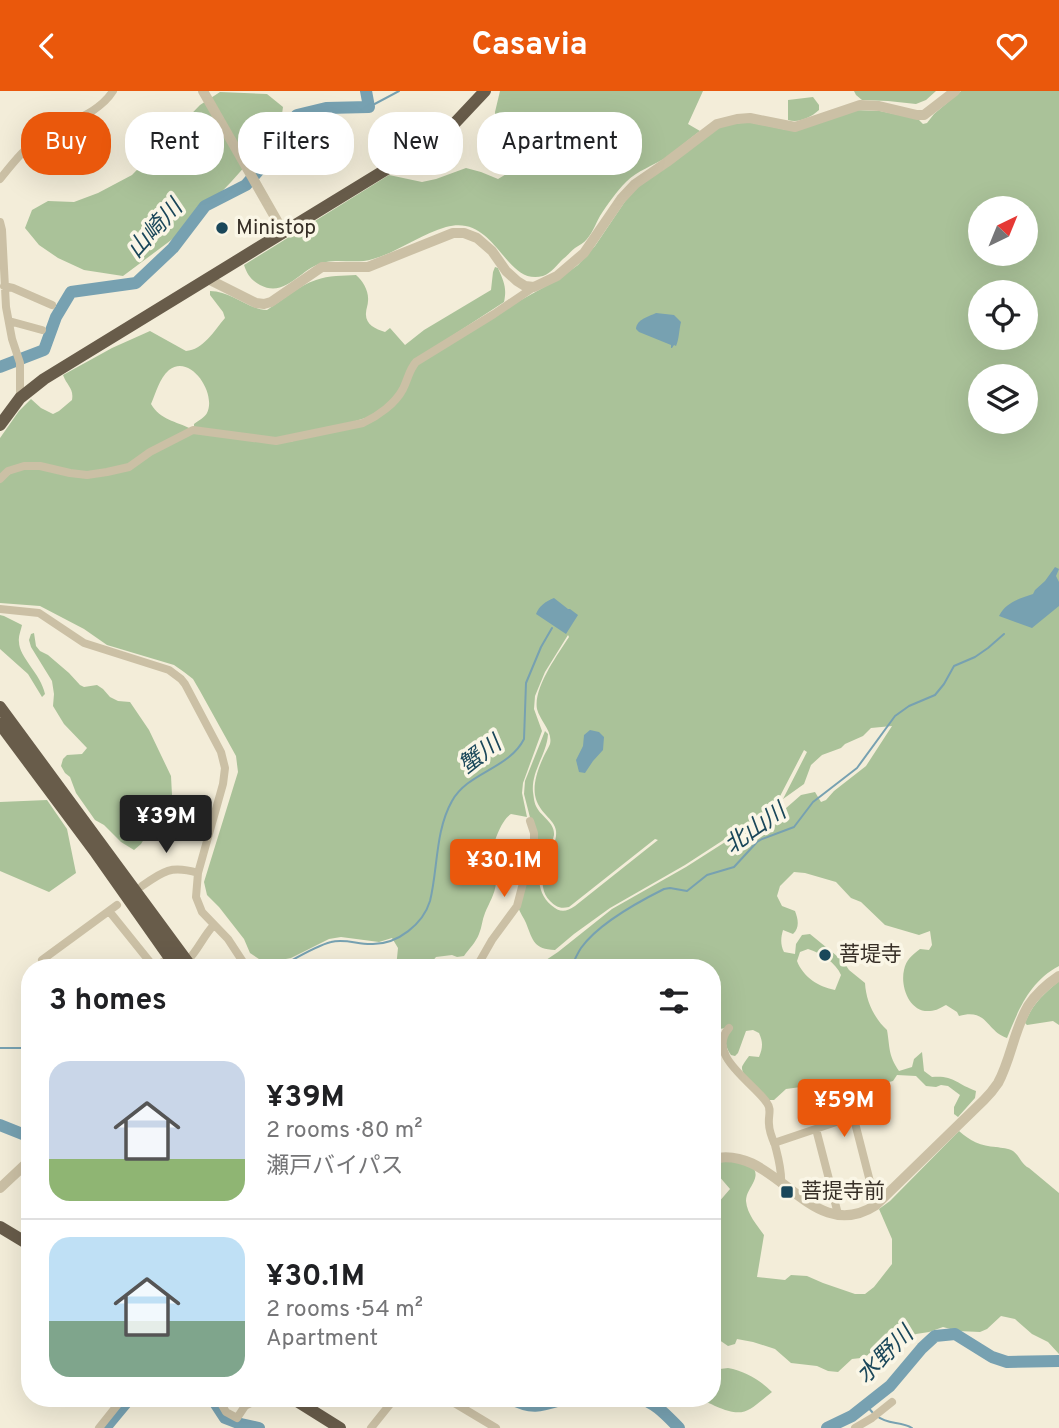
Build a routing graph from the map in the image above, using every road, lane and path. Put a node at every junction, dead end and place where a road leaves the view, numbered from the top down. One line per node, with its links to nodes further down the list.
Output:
1 (113, 91): 5 (street)
2 (203, 91): 7 (street)
3 (485, 91): 7 (highway)
4 (955, 91): 11 (street)
5 (0, 179)
6 (0, 222): 8 (street)
7 (284, 233): 9 (highway)
8 (2, 272): 10 (street)
9 (208, 279): 11 (street); 17 (highway)
10 (4, 286): 12 (street); 13 (street)
11 (534, 287): 19 (street)
12 (52, 305)
13 (9, 321): 14 (street); 15 (street)
14 (42, 330)
15 (12, 339): 16 (street); 17 (street)
16 (0, 340)
17 (20, 398): 18 (highway)
18 (0, 425)
19 (0, 479)
20 (0, 609): 24 (street)
21 (0, 707): 31 (highway)
22 (0, 724): 32 (highway)
23 (530, 821): 35 (street)
24 (198, 873): 25 (street); 28 (street)
25 (142, 886)
26 (117, 905): 27 (street)
27 (109, 911): 29 (street); 30 (street)
28 (214, 925): 33 (street); 34 (street)
29 (43, 959)
30 (148, 959)
31 (178, 959)
32 (178, 959)
33 (189, 959)
34 (241, 959)
35 (481, 959)
36 (1059, 976): 44 (street)
37 (729, 1028): 39 (street)
38 (816, 1129): 39 (street); 44 (street); 45 (street)
39 (774, 1143): 42 (street)
40 (721, 1157): 42 (street)
41 (21, 1168): 43 (street)
42 (781, 1182): 45 (street)
43 (0, 1188)
44 (876, 1205): 45 (street)
45 (838, 1215)
46 (0, 1227): 47 (highway)
47 (21, 1240)
48 (892, 1402): 59 (street)
49 (116, 1407): 55 (street)
50 (223, 1407): 51 (street)
51 (244, 1407)
52 (306, 1407): 56 (highway)
53 (388, 1407): 57 (street)
54 (461, 1407): 58 (street)
55 (99, 1428)
56 (340, 1428)
57 (371, 1428)
58 (496, 1428)
59 (855, 1428)

